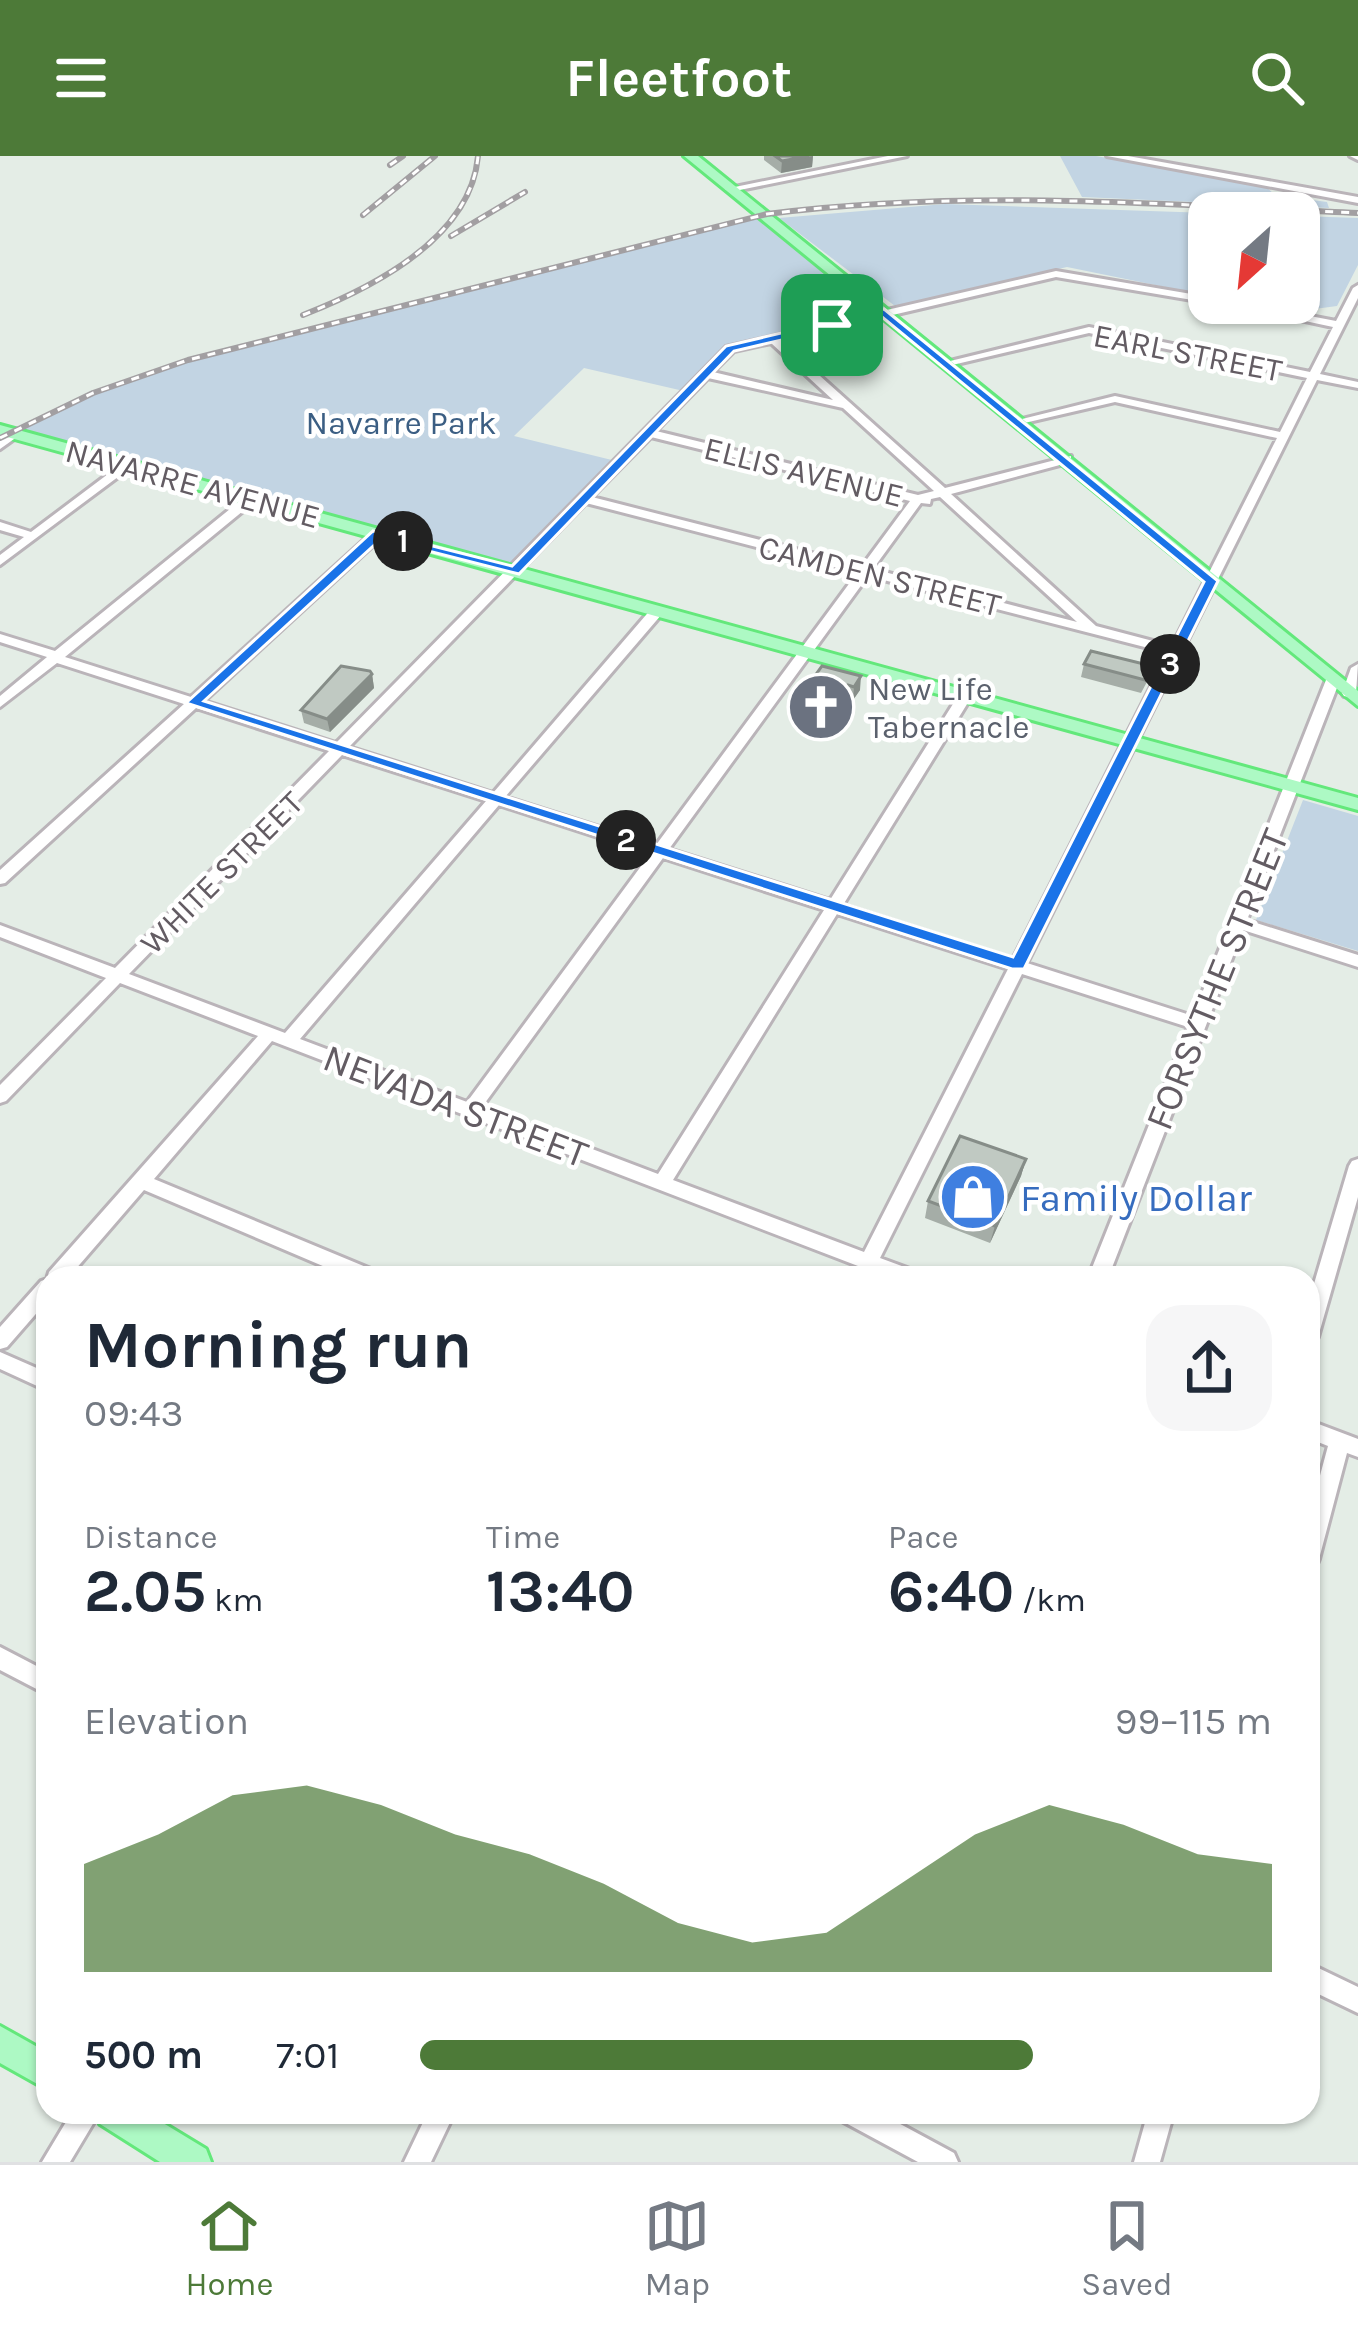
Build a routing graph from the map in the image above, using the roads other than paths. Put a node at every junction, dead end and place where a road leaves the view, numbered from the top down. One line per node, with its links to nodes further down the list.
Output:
1 (690, 156): 7 (main road)
2 (814, 156): 6 (street)
3 (902, 156): 6 (street)
4 (1112, 156): 5 (street)
5 (1165, 160): 8 (street)
6 (832, 170): 7 (street)
7 (730, 189): 12 (main road)
8 (1358, 200)
9 (1358, 288): 11 (street)
10 (1188, 296): 12 (street)
11 (1353, 309): 13 (street); 15 (street)
12 (884, 313): 16 (street); 17 (main road)
13 (1320, 313)
14 (1320, 321): 15 (street)
15 (1340, 325): 19 (street)
16 (773, 339): 18 (street, WHITE STREET); 21 (street)
17 (948, 363): 19 (street, EARL STREET); 22 (main road)
18 (706, 374): 21 (street); 23 (street, WHITE STREET)
19 (1314, 376): 20 (street, EARL STREET); 25 (street)
20 (1358, 385)
21 (847, 406): 28 (street)
22 (1020, 422): 25 (street); 26 (main road)
23 (648, 434): 30 (street, WHITE STREET); 31 (street, ELLIS AVENUE)
24 (5, 436): 27 (main road, NAVARRE AVENUE)
25 (1284, 436): 39 (street)
26 (1066, 459): 28 (street); 39 (main road)
27 (128, 465): 29 (main road, NAVARRE AVENUE); 35 (street)
28 (942, 492): 31 (street); 32 (street)
29 (250, 499): 34 (main road, NAVARRE AVENUE); 45 (street)
30 (584, 499): 37 (street, WHITE STREET); 38 (street, CAMDEN STREET)
31 (919, 499): 32 (street, ELLIS AVENUE); 38 (street)
32 (960, 509): 41 (street)
33 (0, 526): 35 (street)
34 (378, 534): 37 (main road, NAVARRE AVENUE); 51 (street)
35 (33, 536): 36 (street)
36 (0, 560)
37 (514, 572): 40 (main road, NAVARRE AVENUE); 53 (street, WHITE STREET)
38 (866, 572): 41 (street, CAMDEN STREET); 44 (street)
39 (1211, 581): 43 (street); 47 (main road)
40 (657, 611): 44 (main road, NAVARRE AVENUE); 55 (street)
41 (1094, 630): 43 (street, CAMDEN STREET)
42 (0, 638): 45 (street)
43 (1176, 651): 52 (street)
44 (806, 652): 48 (main road, NAVARRE AVENUE); 57 (street)
45 (56, 657): 50 (street); 51 (street)
46 (1358, 668): 49 (street)
47 (1333, 680): 49 (main road); 54 (street, FORSYTHE STREET)
48 (965, 696): 52 (main road, NAVARRE AVENUE); 59 (street)
49 (1353, 697)
50 (0, 703)
51 (193, 703): 53 (street); 58 (street)
52 (1131, 741): 54 (main road, NAVARRE AVENUE); 63 (street)
53 (340, 750): 55 (street); 64 (street, WHITE STREET)
54 (1292, 786): 56 (main road, NAVARRE AVENUE); 60 (street, FORSYTHE STREET)
55 (494, 800): 57 (street); 66 (street)
56 (1358, 804)
57 (660, 851): 59 (street); 68 (street)
58 (0, 879)
59 (836, 907): 63 (street); 71 (street)
60 (1238, 923): 62 (street); 65 (street, FORSYTHE STREET)
61 (0, 931): 64 (street, NEVADA STREET)
62 (1358, 961)
63 (1018, 965): 65 (street); 75 (street)
64 (118, 976): 66 (street, NEVADA STREET); 67 (street, WHITE STREET)
65 (1198, 1024): 76 (street, FORSYTHE STREET)
66 (278, 1037): 68 (street, NEVADA STREET); 70 (street)
67 (0, 1096)
68 (470, 1110): 71 (street, NEVADA STREET)
69 (1358, 1166): 77 (street)
70 (141, 1181): 72 (street); 73 (street)
71 (662, 1183): 74 (street, NEVADA STREET)
72 (67, 1266)
73 (343, 1266)
74 (856, 1266)
75 (867, 1266)
76 (1103, 1266)
77 (1320, 1296)
78 (36, 1300): 79 (street)
79 (0, 1341)
80 (0, 1360): 81 (street)
81 (36, 1376)
82 (1320, 1433): 83 (street)
83 (1349, 1444): 84 (street)
84 (1320, 1525)
85 (0, 1658): 86 (street)
86 (36, 1678)
87 (1320, 1982): 88 (street)
88 (1358, 2000)
89 (0, 2043): 90 (main road)
90 (36, 2066)
91 (79, 2124): 96 (street)
92 (131, 2124): 97 (main road)
93 (436, 2124): 98 (street)
94 (874, 2124): 99 (street)
95 (1158, 2124): 100 (street)
96 (55, 2162)
97 (193, 2162)
98 (417, 2162)
99 (945, 2162)
100 (1147, 2162)

